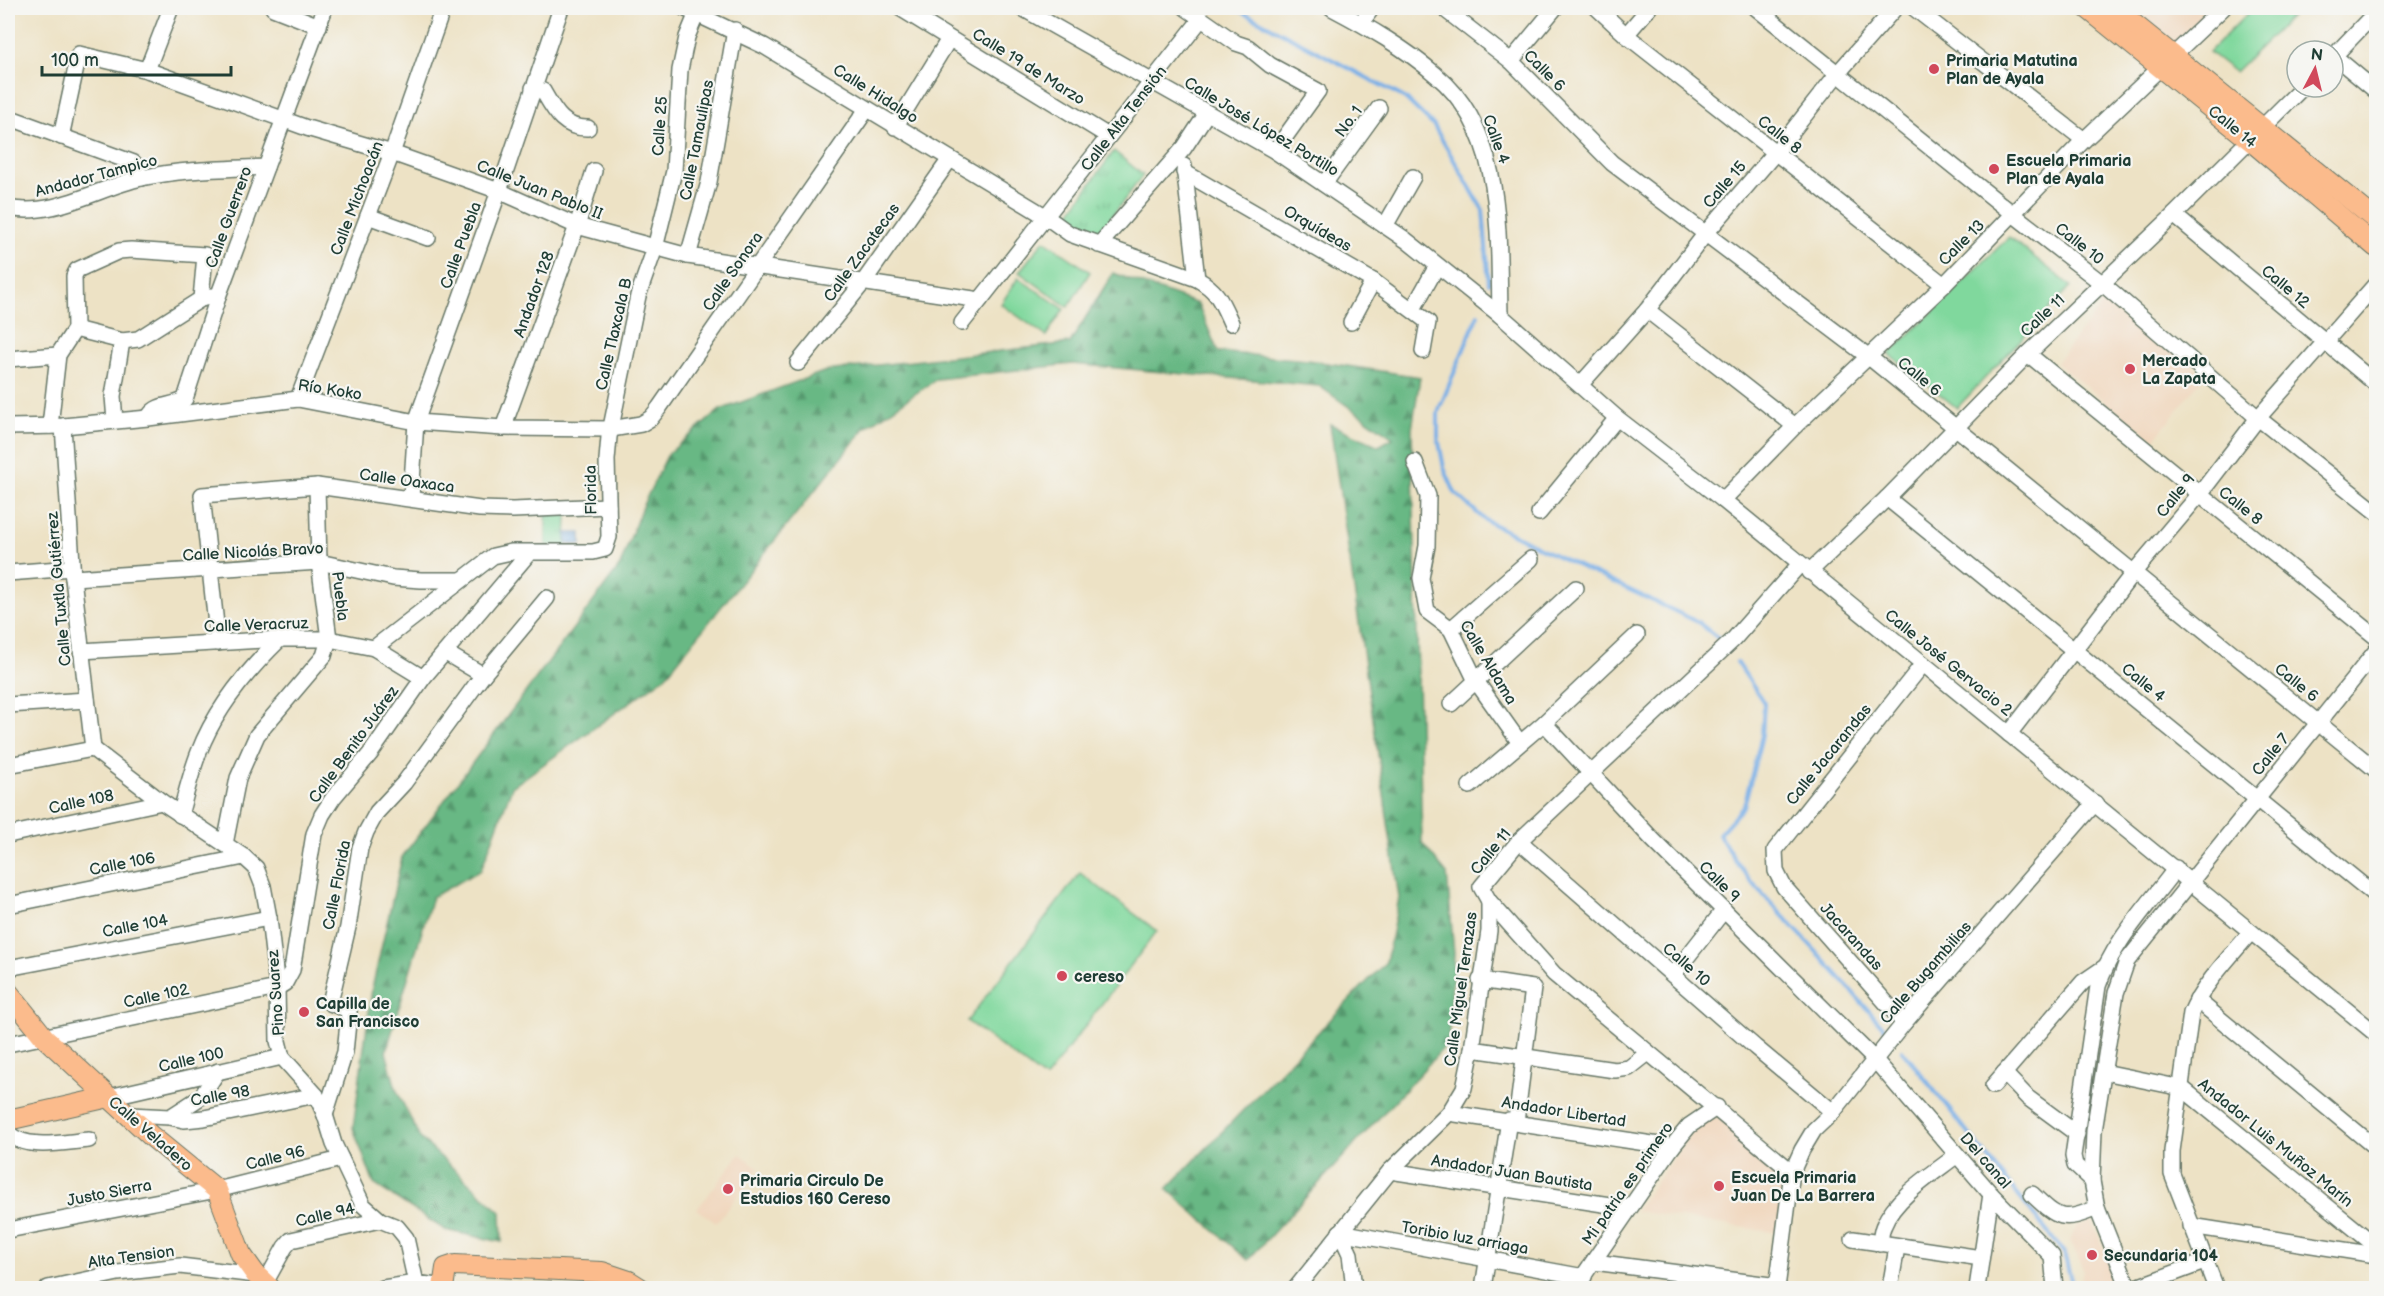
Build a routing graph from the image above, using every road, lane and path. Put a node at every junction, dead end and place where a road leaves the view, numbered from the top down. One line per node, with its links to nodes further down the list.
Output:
1 (171, 8): 33 (street)
2 (273, 8): 25 (street)
3 (325, 8): 25 (street, Calle Guerrero)
4 (443, 8): 52 (street, Calle Michoacán)
5 (561, 8): 36 (street, Calle Puebla)
6 (900, 8): 28 (street, Calle 19 de Marzo)
7 (1022, 8): 35 (street, Calle José López Portillo)
8 (1186, 8): 23 (street)
9 (1332, 8): 24 (street, Calle 4)
10 (1372, 8): 24 (street)
11 (1443, 8): 30 (street, Calle 6)
12 (1555, 8): 30 (street)
13 (1597, 8): 27 (street, Calle 8)
14 (1649, 8): 27 (street)
15 (1756, 8): 34 (street, Calle 10)
16 (1895, 8): 34 (street, Calle 15)
17 (1914, 8): 49 (street)
18 (2087, 8): 31 (main road, Calle 14)
19 (2114, 8): 31 (main road, Calle 14)
20 (2223, 8): 31 (street, Calle 13)
21 (693, 9): 26 (street, Calle Hidalgo); 73 (street, Calle 25)
22 (2376, 12): 29 (street)
23 (1201, 19): 35 (street, Calle Alta Tensión); 51 (street)
24 (1361, 23): 89 (street, Calle 4)
25 (319, 26): 43 (street, Calle Guerrero)
26 (735, 30): 40 (street, Calle Hidalgo); 75 (street, Calle Tamaulipas)
27 (1626, 35): 53 (street, Calle 8)
28 (949, 39): 44 (street); 47 (street, Calle 19 de Marzo)
29 (2345, 44)
30 (1511, 61): 70 (street, Calle 6)
31 (2166, 61): 46 (main road, Calle 14); 49 (street, Calle 13)
32 (2345, 66): 37 (street)
33 (147, 70): 43 (street, Calle Juan Pablo II); 48 (street, Calle Juan Pablo II)
34 (1838, 73): 53 (street, Calle 15); 63 (street, Calle 10)
35 (1153, 81): 41 (street, Calle José López Portillo); 47 (street, Calle Alta Tensión)
36 (533, 88): 45 (street); 61 (street, Calle Puebla)
37 (2376, 91)
38 (2291, 99): 46 (street, Calle 11)
39 (1379, 108): 60 (street, No. 1)
40 (867, 109): 44 (street, Calle Hidalgo); 76 (street, Calle Sonora)
41 (1207, 113): 50 (street); 51 (street, Calle José López Portillo)
42 (8, 117): 48 (street)
43 (283, 119): 52 (street, Calle Juan Pablo II); 55 (street, Calle Guerrero)
44 (895, 127): 54 (street, Calle Hidalgo)
45 (588, 128)
46 (2256, 133): 64 (street, Calle 11); 67 (main road, Calle 14); 74 (main road, Calle 14)
47 (1108, 136): 66 (street, Calle Alta Tensión)
48 (61, 137): 59 (street)
49 (2084, 141): 63 (street, Calle 13)
50 (1184, 148): 57 (street); 72 (street)
51 (1275, 151): 60 (street, Calle José López Portillo)
52 (392, 153): 61 (street, Calle Juan Pablo II); 65 (street, Calle Michoacán)
53 (1775, 153): 70 (street, Calle 15); 83 (street, Calle 8)
54 (950, 159): 66 (street, Calle Hidalgo); 80 (street, Calle Zacatecas)
55 (266, 167): 59 (street, Andador Tampico); 84 (street, Calle Guerrero)
56 (594, 171): 68 (street, Andador 128)
57 (1184, 172): 78 (street); 79 (street, Orquídeas)
58 (1413, 177): 69 (street)
59 (142, 178): 62 (street, Andador Tampico)
60 (1324, 184): 69 (street, Calle José López Portillo)
61 (499, 191): 68 (street, Calle Juan Pablo II); 109 (street, Calle Puebla)
62 (8, 208)
63 (2013, 214): 81 (street, Calle 10); 83 (street, Calle 13)
64 (2174, 215): 81 (street, Calle 11); 95 (street, Calle 12)
65 (368, 216): 71 (street); 104 (street, Calle Michoacán)
66 (1045, 216): 72 (street); 86 (street, Calle Alta Tensión)
67 (2376, 220)
68 (577, 226): 73 (street, Calle Juan Pablo II); 113 (street, Andador 128)
69 (1385, 226): 77 (street, Calle José López Portillo)
70 (1706, 233): 88 (street, Calle 15); 99 (street, Calle 6)
71 (428, 238)
72 (1099, 245): 78 (street)
73 (655, 248): 75 (street, Calle Juan Pablo II); 114 (street, Calle Tlaxcala B)
74 (2376, 248)
75 (688, 256): 76 (street, Calle Juan Pablo II)
76 (757, 266): 80 (street, Calle Juan Pablo II); 114 (street, Calle Sonora)
77 (1437, 266): 87 (street); 89 (street, Calle José López Portillo)
78 (1197, 279): 92 (street)
79 (1373, 281): 87 (street, Orquídeas); 90 (street)
80 (862, 284): 86 (street, Calle Juan Pablo II); 101 (street, Calle Zacatecas)
81 (2103, 284): 97 (street, Calle 11); 107 (street, Calle 10)
82 (2376, 284): 95 (street, Calle 9)
83 (1944, 285): 99 (street, Calle 13)
84 (219, 294): 85 (street); 105 (street, Calle Guerrero)
85 (201, 299): 93 (street); 94 (street)
86 (980, 300): 91 (street, Calle Alta Tensión)
87 (1413, 309): 96 (street, Orquídeas)
88 (1647, 310): 103 (street, Calle 15); 111 (street)
89 (1500, 315): 103 (street, Calle José Gervacio 2)
90 (1351, 322)
91 (962, 323)
92 (1231, 323)
93 (75, 329): 94 (street); 98 (street, Calle Tuxtla Gutiérrez)
94 (122, 341): 108 (street)
95 (2325, 342): 102 (street, Calle 12); 107 (street, Calle 9)
96 (1423, 351)
97 (2028, 354): 115 (street, Calle 11); 118 (street, Calle 8)
98 (58, 355): 100 (street); 110 (street, Calle Tuxtla Gutiérrez)
99 (1869, 357): 111 (street, Calle 13); 115 (street, Calle 6)
100 (8, 358)
101 (798, 363)
102 (2376, 384)
103 (1580, 385): 106 (street, Calle José Gervacio 2)
104 (298, 399): 105 (street, Río Koko); 109 (street, Río Koko)
105 (148, 418): 108 (street, Río Koko)
106 (1617, 418): 121 (street, Calle José Gervacio 2); 124 (street)
107 (2258, 418): 118 (street, Calle 9); 123 (street, Calle 10)
108 (115, 421): 110 (street, Río Koko)
109 (416, 422): 113 (street, Río Koko); 119 (street, Calle Puebla)
110 (57, 426): 112 (street, Río Koko); 132 (street, Calle Tuxtla Gutiérrez)
111 (1795, 426): 121 (street, Calle 13)
112 (8, 427)
113 (503, 428): 114 (street, Río Koko)
114 (611, 429): 122 (street, Florida)
115 (1955, 429): 120 (street, Calle 11); 130 (street, Calle 6)
116 (1415, 462): 136 (street, Calle Aldama)
117 (317, 486): 119 (street, Calle Oaxaca); 127 (street, Puebla); 129 (street, Calle Oaxaca)
118 (2199, 495): 130 (street, Calle 9); 138 (street, Calle 8)
119 (411, 498): 122 (street, Calle Oaxaca)
120 (1887, 498): 128 (street, Calle 11); 143 (street, Calle 4)
121 (1723, 500): 128 (street, Calle José Gervacio 2)
122 (608, 506): 125 (street, Florida)
123 (2376, 512)
124 (1539, 513)
125 (530, 553): 133 (street); 146 (street, Calle Benito Juárez)
126 (1531, 559): 136 (street)
127 (319, 562): 129 (street, Calle Nicolás Bravo); 133 (street, Calle Nicolás Bravo); 140 (street, Puebla)
128 (1804, 568): 147 (street, Calle José Gervacio 2); 162 (street, Calle 11)
129 (211, 570): 132 (street, Calle Nicolás Bravo); 141 (street)
130 (2134, 572): 143 (street, Calle 9); 155 (street, Calle 6)
131 (8, 573): 132 (street, Calle Nicolás Bravo)
132 (73, 573): 144 (street, Calle Tuxtla Gutiérrez)
133 (461, 580): 142 (street)
134 (1576, 588): 150 (street)
135 (547, 598): 148 (street, Calle Florida)
136 (1451, 628): 150 (street, Calle Aldama)
137 (1637, 635): 156 (street)
138 (2376, 637)
139 (280, 639): 140 (street, Calle Veracruz); 141 (street, Calle Veracruz); 167 (street)
140 (329, 639): 142 (street, Calle Veracruz); 170 (street)
141 (218, 643): 144 (street, Calle Veracruz)
142 (374, 648): 149 (street, Calle Veracruz)
143 (2074, 649): 157 (street, Calle 9); 164 (street, Calle 4)
144 (81, 651): 152 (street, Calle Tuxtla Gutiérrez)
145 (2376, 651): 155 (street, Calle 7)
146 (446, 653): 148 (street); 149 (street, Calle Benito Juárez)
147 (1923, 664): 157 (street, Calle José Gervacio 2); 173 (street, Calle Jacarandas)
148 (483, 675): 208 (street, Calle Florida)
149 (423, 678): 185 (street, Calle Benito Juárez)
150 (1476, 681): 153 (street); 158 (street, Calle Aldama)
151 (8, 700): 154 (street)
152 (87, 700): 154 (street); 159 (street, Calle Tuxtla Gutiérrez)
153 (1451, 704)
154 (8, 705)
155 (2318, 722): 161 (street, Calle 6); 164 (street, Calle 7)
156 (1544, 723): 158 (street); 162 (street, Calle 9)
157 (2010, 734): 166 (street, Calle José Gervacio 2)
158 (1520, 743): 163 (street)
159 (93, 749): 160 (street); 165 (street, Pino Suarez)
160 (8, 765)
161 (2376, 770)
162 (1591, 774): 169 (street, Calle 11); 178 (street, Calle 9)
163 (1470, 786)
164 (2258, 798): 174 (street, Calle 7); 175 (street, Calle 4)
165 (162, 802): 167 (street, Pino Suarez); 168 (street, Calle 108)
166 (2095, 803): 172 (street, Calle José Gervacio 2); 188 (street, Calle Bugambilias)
167 (180, 815): 170 (street, Pino Suarez)
168 (8, 835)
169 (1519, 841): 176 (street, Calle 11); 183 (street, Calle 10)
170 (225, 844): 171 (street, Pino Suarez)
171 (244, 857): 177 (street, Calle 106); 179 (street, Pino Suarez)
172 (2176, 868): 174 (street, Calle José Gervacio 2); 181 (street)
173 (1776, 871): 188 (street, Jacarandas)
174 (2192, 881): 180 (street, Calle José Gervacio 2); 198 (street, Calle 7)
175 (2376, 896)
176 (1489, 902): 184 (street, Calle Miguel Terrazas); 193 (street)
177 (8, 905)
178 (1724, 910): 183 (street); 196 (street, Calle 9)
179 (269, 918): 182 (street, Calle 104); 185 (street, Pino Suarez)
180 (2251, 932): 187 (street); 189 (street, Calle José Gervacio 2)
181 (2105, 967): 199 (street); 213 (street)
182 (8, 968)
183 (1673, 975): 205 (street, Calle 10)
184 (1480, 980): 192 (street, Calle Miguel Terrazas); 194 (street)
185 (277, 988): 190 (street, Calle 102); 195 (street, Pino Suarez)
186 (8, 992): 190 (main road, Calle Veladero)
187 (2197, 1000): 201 (street); 216 (street)
188 (1904, 1023): 196 (street, Calle Bugambilias)
189 (2376, 1034)
190 (44, 1037): 191 (street, Calle 102); 203 (main road, Calle Veladero)
191 (8, 1044)
192 (1472, 1049): 194 (street); 206 (street, Calle Miguel Terrazas)
193 (1648, 1053): 194 (street); 204 (street)
194 (1526, 1055): 211 (street)
195 (282, 1057): 197 (street, Calle 100); 202 (street, Pino Suarez)
196 (1875, 1060): 205 (street, Calle Bugambilias); 217 (street, Del canal)
197 (218, 1071): 203 (street, Calle 100); 209 (street)
198 (2104, 1072): 201 (street); 221 (street, Calle 7)
199 (2004, 1073): 200 (street); 213 (street)
200 (1993, 1086)
201 (2182, 1088): 229 (street); 234 (street, Andador Luis Muñoz Marín)
202 (316, 1095): 208 (street, Pino Suarez); 209 (street, Calle 98)
203 (109, 1097): 207 (main road, Calle Veladero); 210 (main road)
204 (1717, 1107): 215 (street, Mi patria es primero); 220 (street)
205 (1833, 1112): 220 (street, Calle Bugambilias)
206 (1449, 1113): 211 (street, Andador Libertad); 219 (street, Calle Miguel Terrazas)
207 (130, 1115): 209 (street, Calle 98); 223 (main road, Calle Veladero)
208 (326, 1115): 218 (street, Pino Suarez)
209 (170, 1117)
210 (8, 1120)
211 (1513, 1121): 215 (street, Andador Libertad); 222 (street)
212 (8, 1133): 214 (street)
213 (2077, 1134): 221 (street)
214 (89, 1140)
215 (1672, 1147): 226 (street, Mi patria es primero)
216 (2376, 1148)
217 (1957, 1155): 224 (street, Del canal); 233 (street)
218 (341, 1159): 223 (street, Calle 96); 228 (street, Pino Suarez)
219 (1390, 1171): 222 (street, Andador Juan Bautista); 231 (street, Calle Miguel Terrazas)
220 (1792, 1172): 245 (street, Calle Bugambilias)
221 (2092, 1181): 227 (street, Calle 7)
222 (1497, 1189): 226 (street, Andador Juan Bautista); 238 (street)
223 (217, 1190): 230 (street, Justo Sierra); 242 (main road)
224 (1991, 1194): 237 (street); 254 (street, Del canal)
225 (2032, 1194): 227 (street)
226 (1629, 1208): 240 (street, Mi patria es primero)
227 (2097, 1208): 255 (street, Calle 7)
228 (380, 1220): 242 (street, Calle 94); 243 (street, Pino Suarez)
229 (2191, 1226): 236 (street); 239 (street)
230 (8, 1230)
231 (1340, 1232): 238 (street, Toribio luz arriaga); 249 (street, Calle Miguel Terrazas); 250 (street)
232 (1853, 1239): 233 (street)
233 (1880, 1244): 235 (street)
234 (2376, 1246)
235 (1897, 1247): 237 (street); 252 (street)
236 (2376, 1256)
237 (1982, 1258): 253 (street)
238 (1486, 1260): 244 (street, Toribio luz arriaga); 251 (street)
239 (2207, 1261): 256 (street); 257 (street)
240 (1594, 1262): 244 (street, Mi patria es primero); 245 (street)
241 (444, 1281): 243 (street); 248 (main road)
242 (264, 1282): 246 (street, Alta Tension)
243 (416, 1283): 247 (street)
244 (1579, 1283)
245 (1778, 1287)
246 (48, 1288)
247 (383, 1288)
248 (640, 1288)
249 (1296, 1288)
250 (1354, 1288)
251 (1482, 1288)
252 (1890, 1288)
253 (1977, 1288)
254 (2055, 1288)
255 (2129, 1288)
256 (2134, 1288)
257 (2216, 1288)

